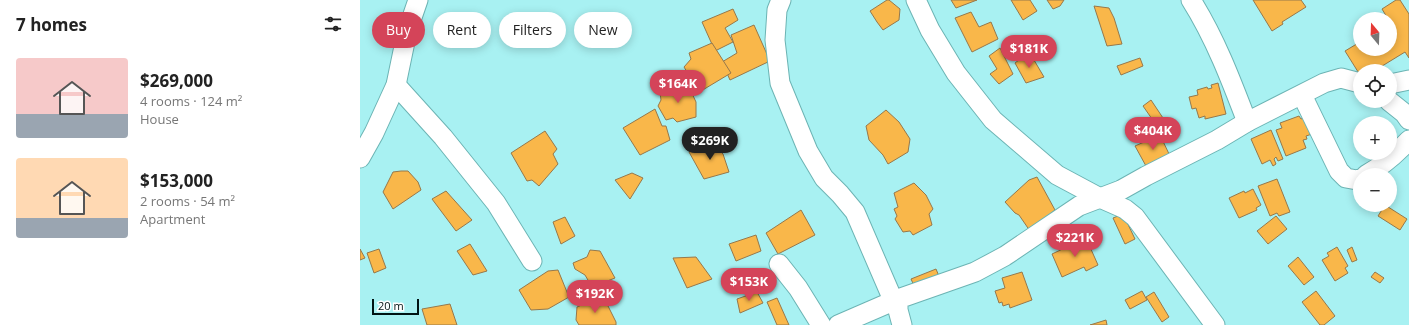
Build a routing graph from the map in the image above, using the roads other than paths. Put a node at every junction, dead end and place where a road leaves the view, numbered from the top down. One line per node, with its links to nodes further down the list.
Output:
1 (418, 0): 8 (street)
2 (781, 0): 20 (street)
3 (916, 0): 17 (street)
4 (1191, 0): 12 (street)
5 (1409, 80): 7 (street)
6 (1353, 81): 9 (street)
7 (1397, 83)
8 (396, 85): 14 (street); 18 (street)
9 (1302, 95): 12 (street); 16 (street)
10 (1397, 107): 11 (street)
11 (1409, 120)
12 (1247, 122): 17 (street)
13 (1409, 140): 15 (street)
14 (360, 158)
15 (1377, 168)
16 (1353, 179)
17 (1100, 198): 20 (street); 24 (street)
18 (532, 261)
19 (779, 264): 21 (street)
20 (896, 300): 22 (street); 23 (street)
21 (821, 325)
22 (838, 325)
23 (902, 325)
24 (1215, 325)

